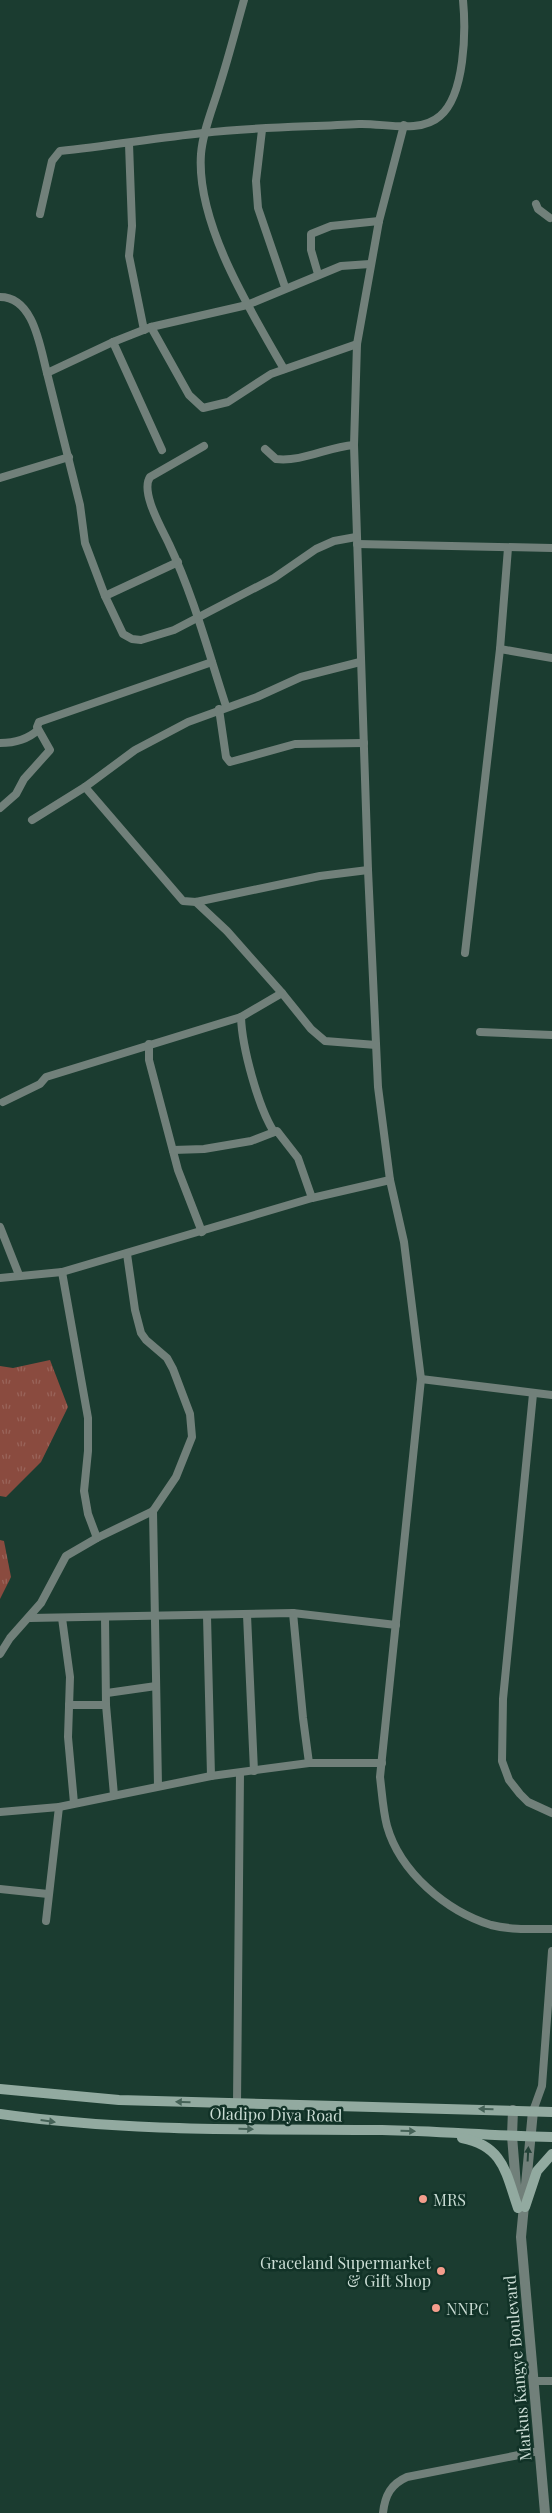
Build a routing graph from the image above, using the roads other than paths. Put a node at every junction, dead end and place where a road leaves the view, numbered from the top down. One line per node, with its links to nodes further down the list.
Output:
1 (244, 0): 5 (street)
2 (463, 0): 3 (street)
3 (404, 125): 4 (street); 10 (street)
4 (262, 130): 5 (street); 13 (street)
5 (204, 133): 6 (street); 15 (street)
6 (129, 144): 8 (street); 16 (street)
7 (536, 204): 9 (street)
8 (40, 214)
9 (551, 219)
10 (379, 221): 11 (street); 12 (street)
11 (370, 264): 12 (street); 18 (street)
12 (318, 274): 13 (street)
13 (285, 287): 15 (street)
14 (0, 298): 20 (street)
15 (247, 305): 16 (street); 19 (street)
16 (148, 328): 17 (street); 19 (street)
17 (113, 342): 20 (street); 24 (street)
18 (357, 344): 19 (street); 21 (street)
19 (284, 368)
20 (47, 373): 25 (street)
21 (354, 445): 23 (street); 27 (street)
22 (204, 446): 30 (street)
23 (265, 448)
24 (162, 450)
25 (69, 457): 26 (street); 31 (street)
26 (0, 478)
27 (356, 541): 28 (street); 32 (street); 36 (street)
28 (508, 548): 29 (street); 33 (street)
29 (552, 548)
30 (178, 562): 31 (street); 32 (street)
31 (105, 596): 32 (street)
32 (200, 618): 35 (street)
33 (500, 649): 34 (street); 46 (street)
34 (552, 658)
35 (212, 662): 37 (street); 38 (street)
36 (360, 662): 37 (street); 40 (street)
37 (222, 708): 40 (street); 41 (street)
38 (38, 730): 39 (street); 42 (street)
39 (0, 743)
40 (364, 743): 44 (street)
41 (85, 787): 43 (street); 45 (street)
42 (0, 808)
43 (32, 820)
44 (368, 870): 45 (street); 52 (street)
45 (196, 902): 47 (street)
46 (465, 953)
47 (282, 993): 48 (street); 52 (street)
48 (241, 1017): 51 (street); 54 (street)
49 (480, 1032): 50 (street)
50 (552, 1035)
51 (149, 1044): 53 (street); 55 (street)
52 (376, 1045): 56 (street)
53 (3, 1102)
54 (274, 1132): 55 (street); 57 (street)
55 (173, 1150): 59 (street)
56 (390, 1180): 57 (street); 64 (street)
57 (312, 1198): 59 (street)
58 (0, 1227): 62 (street)
59 (202, 1232): 60 (street)
60 (127, 1254): 61 (street); 67 (street)
61 (62, 1272): 62 (street); 68 (street)
62 (19, 1275): 63 (street)
63 (0, 1278)
64 (421, 1380): 65 (street); 76 (street)
65 (533, 1394): 66 (street); 92 (street)
66 (552, 1395)
67 (153, 1511): 68 (street); 72 (street)
68 (96, 1538): 74 (street)
69 (293, 1613): 70 (street); 76 (street); 82 (street)
70 (247, 1615): 73 (street); 84 (street)
71 (105, 1616): 72 (street); 75 (street); 79 (street)
72 (155, 1616): 73 (street); 78 (street)
73 (207, 1616): 86 (street)
74 (30, 1618): 75 (street); 77 (street)
75 (62, 1618): 80 (street)
76 (396, 1625): 83 (street)
77 (0, 1654)
78 (156, 1686): 79 (street); 87 (street)
79 (107, 1693): 81 (street)
80 (69, 1705): 81 (street); 89 (street)
81 (106, 1705): 88 (street)
82 (309, 1763): 83 (street); 84 (street)
83 (382, 1763): 96 (street)
84 (254, 1771): 85 (street)
85 (240, 1773): 86 (street); 99 (street)
86 (211, 1776): 87 (street)
87 (158, 1786): 88 (street)
88 (114, 1796): 89 (street)
89 (74, 1803): 90 (street)
90 (59, 1807): 91 (street); 94 (street)
91 (0, 1812)
92 (552, 1813)
93 (0, 1889): 94 (street)
94 (48, 1894): 95 (street)
95 (46, 1922)
96 (552, 1929)
97 (552, 1951): 101 (street)
98 (0, 2089): 99 (main road, Oladipo Diya Road, one-way to 98)
99 (237, 2104): 100 (main road, Oladipo Diya Road, one-way to 99)
100 (513, 2110): 101 (main road, Oladipo Diya Road); 105 (street, Markus Kangye Boulevard)
101 (533, 2111): 102 (main road, Oladipo Diya Road); 106 (street, Markus Kangye Boulevard)
102 (552, 2112)
103 (0, 2114): 104 (main road, Oladipo Diya Road, one-way to 104)
104 (426, 2131): 105 (main road, Oladipo Diya Road); 109 (main road)
105 (512, 2136): 106 (main road, Oladipo Diya Road); 109 (street, Markus Kangye Boulevard)
106 (529, 2136): 107 (main road, Oladipo Diya Road); 109 (street, Markus Kangye Boulevard, one-way to 106)
107 (552, 2137)
108 (552, 2154): 109 (main road)
109 (522, 2208): 110 (street, Markus Kangye Boulevard)
110 (532, 2381): 111 (street); 112 (street, Markus Kangye Boulevard)
111 (552, 2381)
112 (539, 2451): 113 (street); 114 (street, Markus Kangye Boulevard)
113 (383, 2513)
114 (545, 2513)

